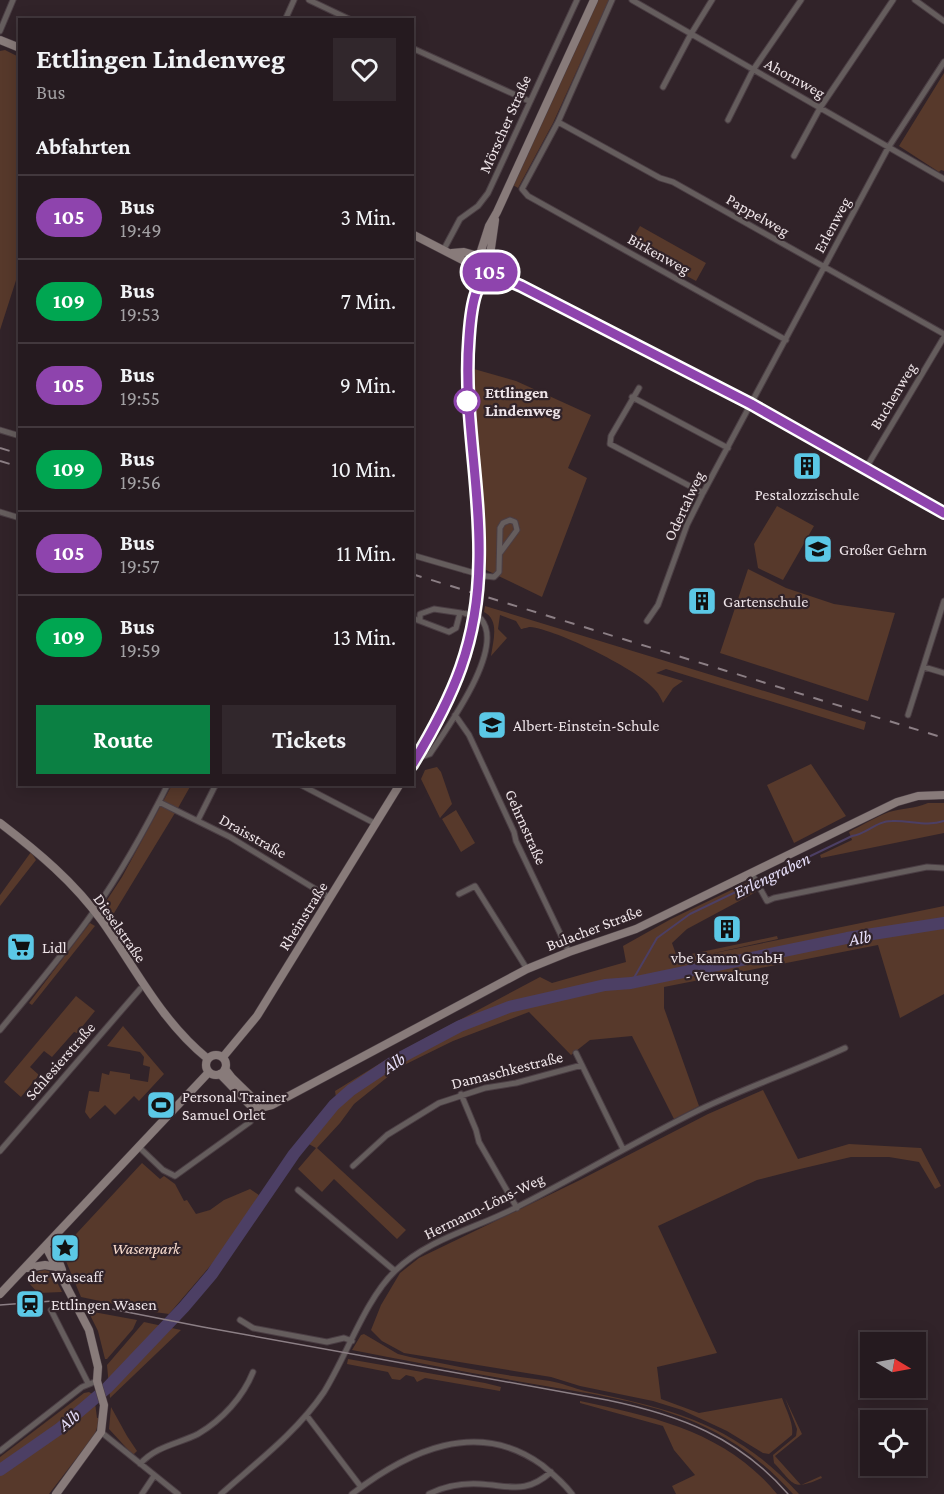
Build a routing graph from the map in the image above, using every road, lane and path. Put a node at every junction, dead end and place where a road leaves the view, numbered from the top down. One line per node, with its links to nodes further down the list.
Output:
1 (13, 0): 15 (street)
2 (294, 0): 12 (street)
3 (309, 0): 13 (street)
4 (577, 0): 23 (street, Mörscher Straße)
5 (594, 0): 30 (street, Mörscher Straße)
6 (612, 0): 26 (street)
7 (632, 0): 16 (street, Ahornweg)
8 (712, 0): 16 (street)
9 (801, 0): 21 (street)
10 (892, 0): 24 (street)
11 (915, 0): 14 (street)
12 (286, 18)
13 (347, 18)
14 (944, 21)
15 (0, 31)
16 (691, 34): 21 (street, Ahornweg); 22 (street)
17 (0, 40): 18 (street)
18 (18, 47)
19 (414, 49): 23 (street)
20 (944, 62): 27 (street, Erlenweg)
21 (753, 70): 24 (street, Ahornweg); 25 (street)
22 (663, 87)
23 (529, 101): 32 (street, Mörscher Straße)
24 (820, 108): 27 (street, Ahornweg); 28 (street)
25 (728, 120)
26 (558, 122): 36 (street, Pappelweg); 40 (street, Birkenweg)
27 (888, 148): 29 (street, Ahornweg); 36 (street, Erlenweg)
28 (794, 156)
29 (944, 179)
30 (497, 212): 33 (street, Mörscher Straße); 34 (street, Mörscher Straße)
31 (414, 235): 32 (street)
32 (448, 251): 33 (street); 37 (street)
33 (479, 255): 34 (street); 37 (street, Mörscher Straße)
34 (490, 255): 35 (street)
35 (494, 264): 37 (street); 38 (street)
36 (824, 268): 39 (street, Pappelweg); 40 (street, Erlenweg)
37 (482, 270): 38 (street); 64 (street)
38 (521, 286): 43 (street)
39 (944, 336): 47 (street, Buchenweg)
40 (786, 340): 43 (street, Erlenweg)
41 (639, 387): 42 (street)
42 (632, 397): 46 (street); 48 (street)
43 (751, 404): 46 (street, Odertalweg); 47 (street)
44 (0, 430): 45 (street)
45 (18, 435)
46 (728, 447): 48 (street, Odertalweg)
47 (866, 468): 50 (street)
48 (703, 494): 58 (street, Odertalweg)
49 (0, 512): 51 (street)
50 (944, 513)
51 (18, 517)
52 (500, 553): 52 (street); 53 (street, bridge)
53 (414, 556)
54 (944, 601): 59 (street)
55 (462, 613): 57 (street); 57 (street); 62 (street, bridge)
56 (414, 619): 57 (street)
57 (420, 621)
58 (647, 621)
59 (941, 624): 60 (street)
60 (924, 667): 61 (street); 63 (street)
61 (944, 673)
62 (455, 715): 64 (street); 79 (street, Gehrnstraße)
63 (908, 715)
64 (416, 755)
65 (167, 786): 70 (street)
66 (215, 786): 71 (street)
67 (303, 786): 73 (street)
68 (399, 786): 73 (street, Rheinstraße)
69 (944, 795): 75 (street, Bulacher Straße)
70 (159, 802): 71 (street, Draisstraße); 78 (street)
71 (198, 820): 77 (street, Draisstraße)
72 (0, 823): 78 (street, Dieselstraße)
73 (376, 824): 77 (street, Rheinstraße)
74 (944, 868): 75 (street)
75 (753, 876): 79 (street, Bulacher Straße)
76 (459, 894): 80 (street)
77 (330, 898): 85 (street, Rheinstraße)
78 (94, 911): 82 (street); 86 (street, Dieselstraße)
79 (569, 952): 80 (street, Bulacher Straße)
80 (527, 969): 89 (street, Bulacher Straße)
81 (140, 989): 94 (street, Schlesierstraße)
82 (0, 1030)
83 (846, 1048): 93 (street, Hermann-Löns-Weg)
84 (576, 1053): 87 (street)
85 (223, 1057): 86 (street); 89 (street)
86 (207, 1059): 88 (street)
87 (582, 1065): 90 (street, Damaschkestraße); 93 (street)
88 (209, 1072): 89 (street); 92 (street)
89 (222, 1072)
90 (461, 1095): 95 (street, Damaschkestraße); 97 (street)
91 (250, 1122): 92 (street)
92 (140, 1148): 98 (street)
93 (622, 1149): 97 (street, Hermann-Löns-Weg)
94 (0, 1151)
95 (353, 1166)
96 (298, 1190): 102 (street)
97 (517, 1208): 102 (street, Hermann-Löns-Weg)
98 (56, 1236): 99 (street); 103 (street)
99 (46, 1247): 100 (street); 101 (street)
100 (56, 1268): 101 (street); 103 (street)
101 (25, 1269): 104 (street)
102 (395, 1271): 107 (street, Hermann-Löns-Weg)
103 (64, 1280): 110 (street)
104 (0, 1294)
105 (51, 1310): 109 (street)
106 (240, 1320): 107 (street)
107 (352, 1341): 111 (street, Hermann-Löns-Weg)
108 (253, 1372): 114 (street)
109 (88, 1383): 110 (street); 113 (street)
110 (99, 1384): 112 (street)
111 (307, 1416): 117 (street); 121 (street, Hermann-Löns-Weg)
112 (101, 1432): 114 (street); 118 (street)
113 (0, 1451)
114 (140, 1464): 116 (street)
115 (551, 1472): 117 (street); 123 (street); 124 (street)
116 (154, 1476): 119 (street); 120 (street)
117 (361, 1487): 122 (street)
118 (56, 1494)
119 (142, 1494)
120 (178, 1494)
121 (221, 1494)
122 (352, 1494)
123 (429, 1494)
124 (572, 1494)

